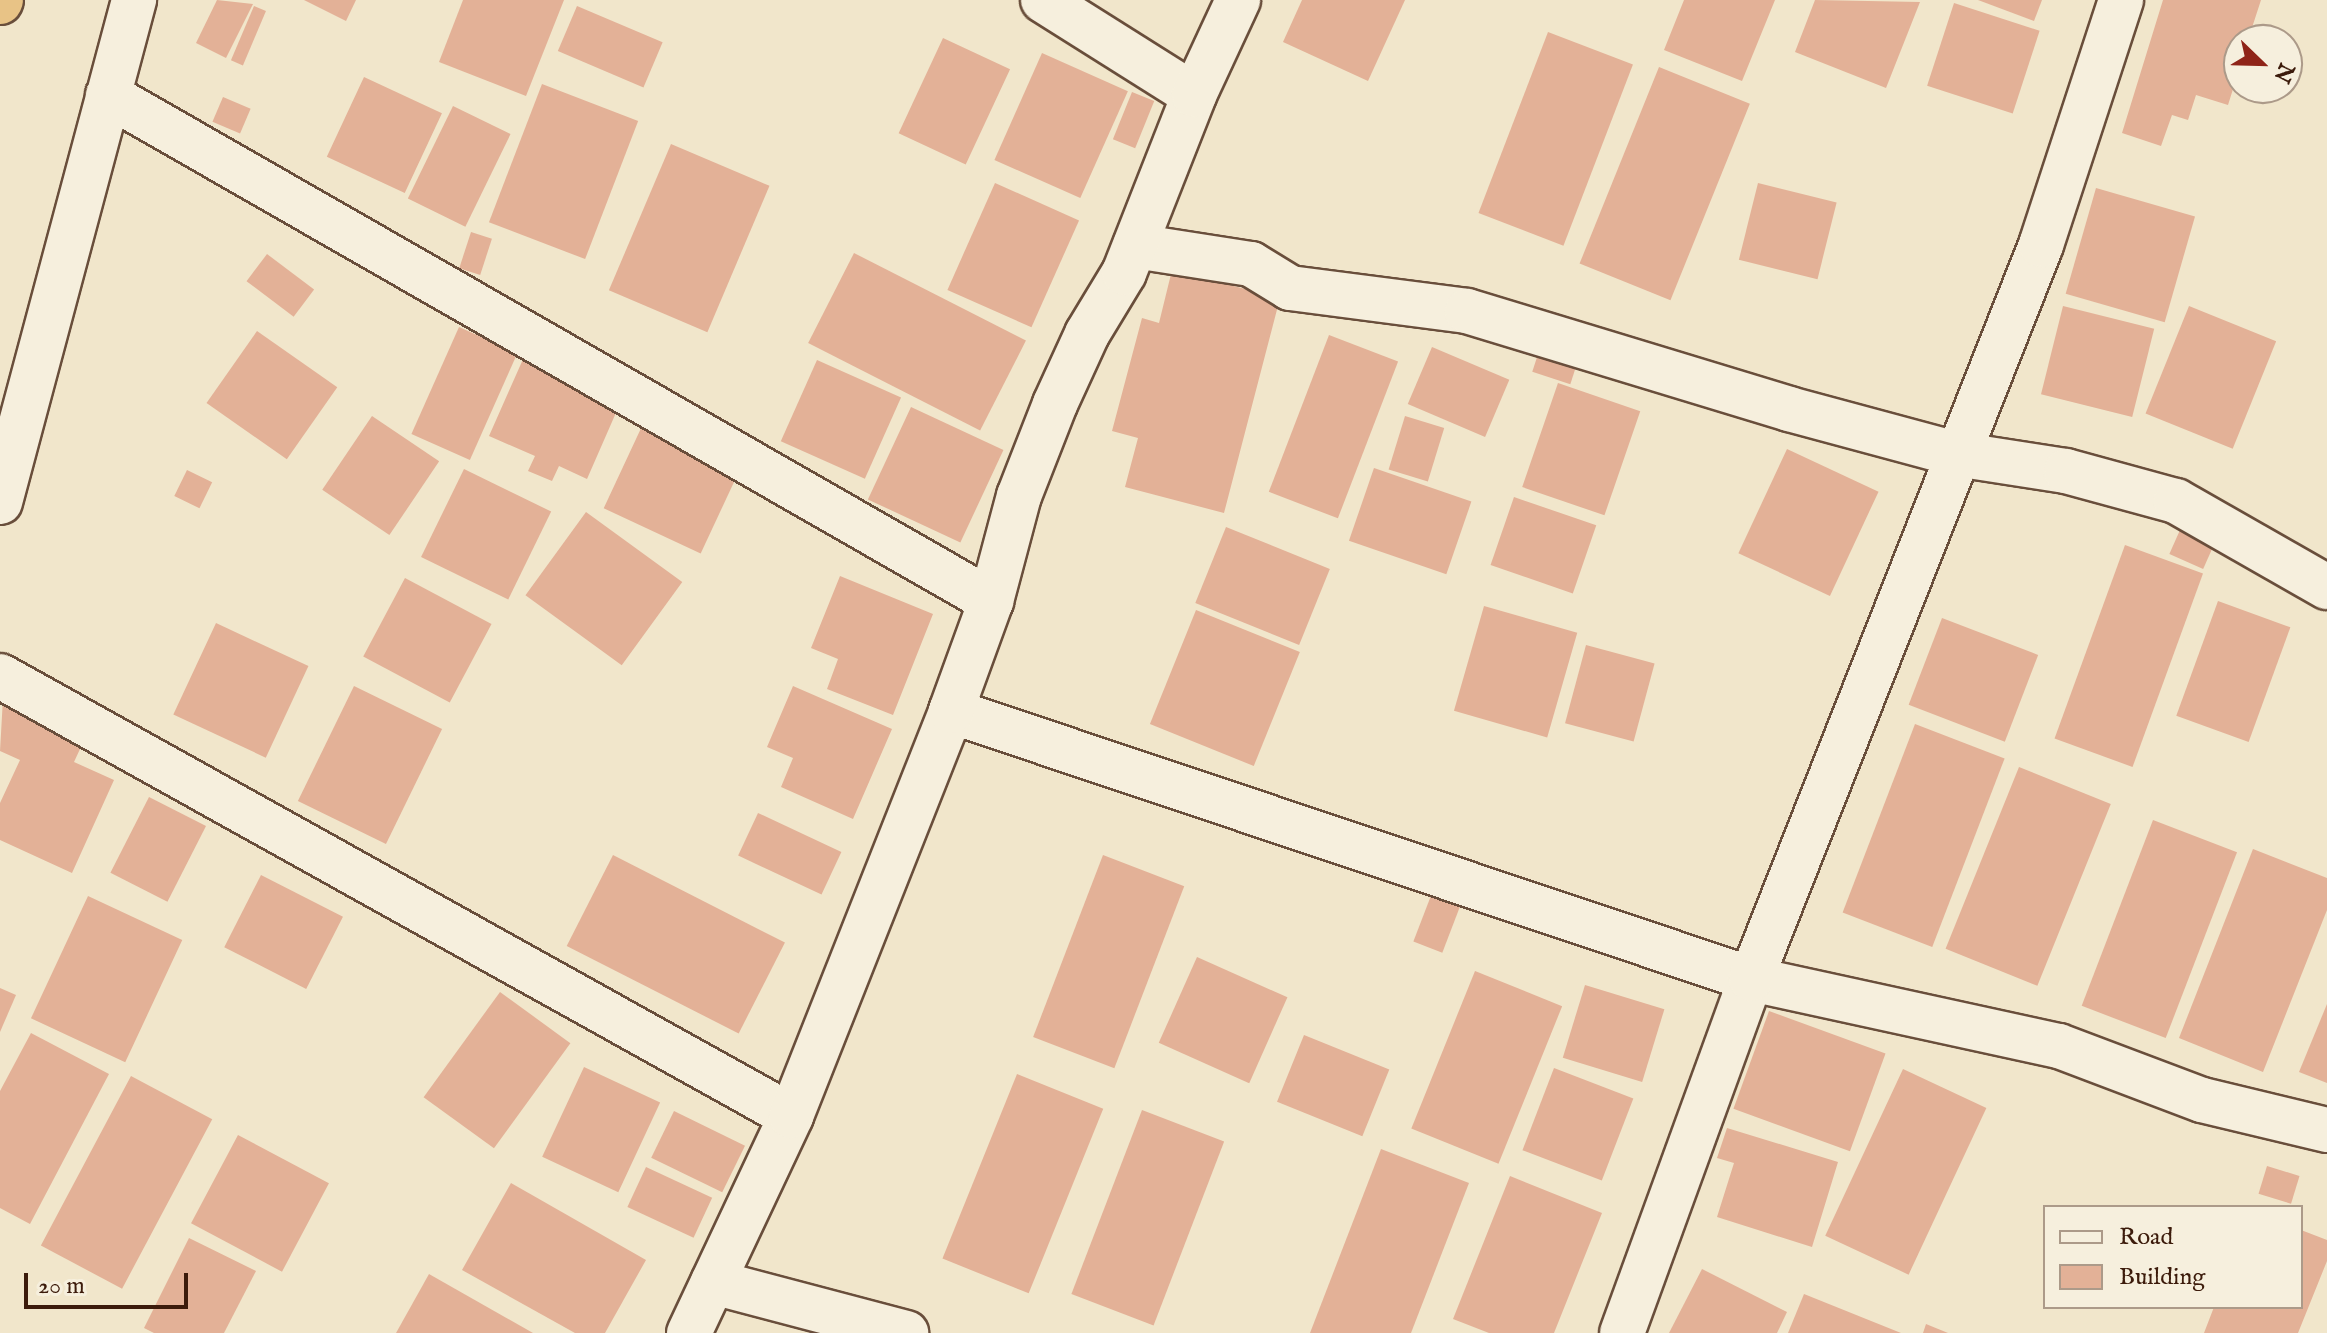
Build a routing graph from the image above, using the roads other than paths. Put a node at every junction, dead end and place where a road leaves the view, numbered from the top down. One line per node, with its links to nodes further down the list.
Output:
1 (134, 0): 5 (street)
2 (1043, 0): 6 (street)
3 (1238, 0): 6 (street)
4 (2121, 0): 8 (street)
5 (108, 95): 9 (street); 11 (street)
6 (1194, 95): 7 (street)
7 (1135, 246): 8 (street); 11 (street)
8 (1956, 454): 10 (street); 14 (street)
9 (0, 502)
10 (2327, 587)
11 (991, 601): 13 (street)
12 (0, 676): 15 (street)
13 (951, 711): 14 (street); 15 (street)
14 (1751, 979): 16 (street); 20 (street)
15 (791, 1116): 17 (street)
16 (2327, 1130)
17 (713, 1282): 18 (street); 19 (street)
18 (689, 1333)
19 (906, 1333)
20 (1622, 1333)

